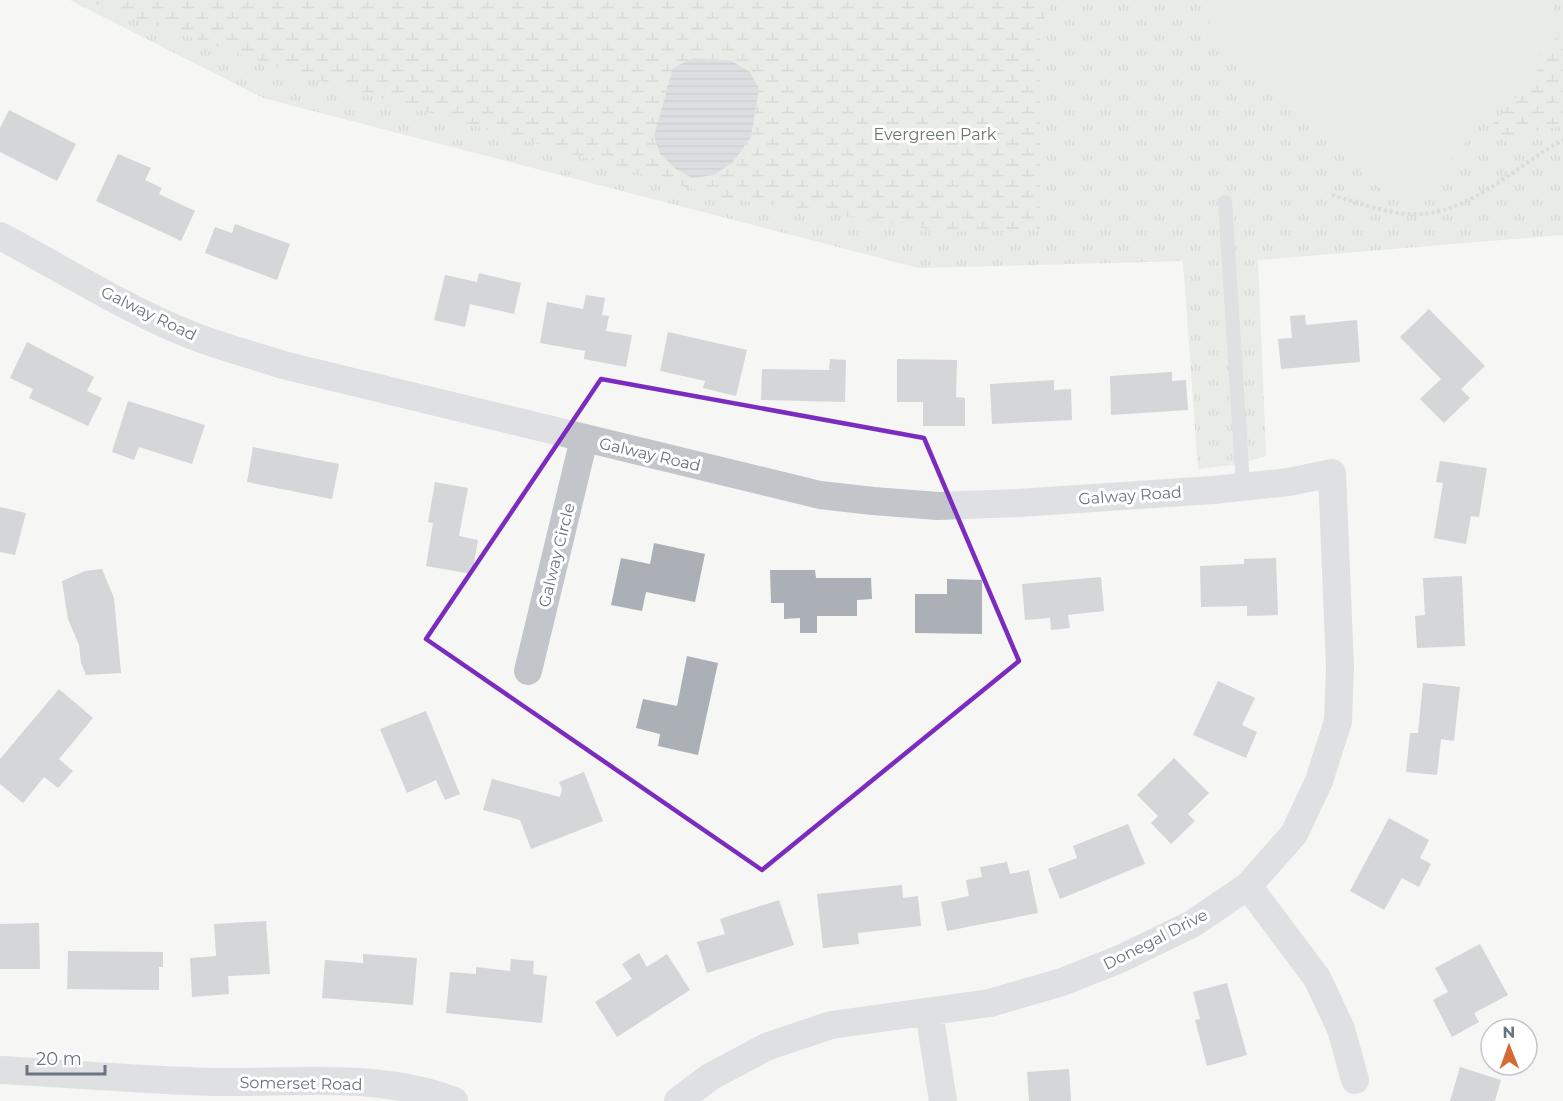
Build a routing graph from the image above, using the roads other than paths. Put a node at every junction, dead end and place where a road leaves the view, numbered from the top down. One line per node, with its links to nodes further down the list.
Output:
1 (1226, 202): 5 (lane)
2 (0, 236): 3 (street, Galway Road)
3 (585, 439): 5 (street, Galway Road); 6 (street, Galway Circle)
4 (1332, 473): 5 (street, Galway Road); 7 (street, Donegal Drive)
5 (1243, 486)
6 (528, 671)
7 (1248, 886): 8 (street, Donegal Drive); 10 (street)
8 (929, 1012): 13 (street, Donegal Drive); 14 (street)
9 (0, 1070): 11 (street, Somerset Road)
10 (1355, 1080)
11 (146, 1090): 12 (street, Somerset Road)
12 (454, 1101)
13 (678, 1101)
14 (943, 1101)

